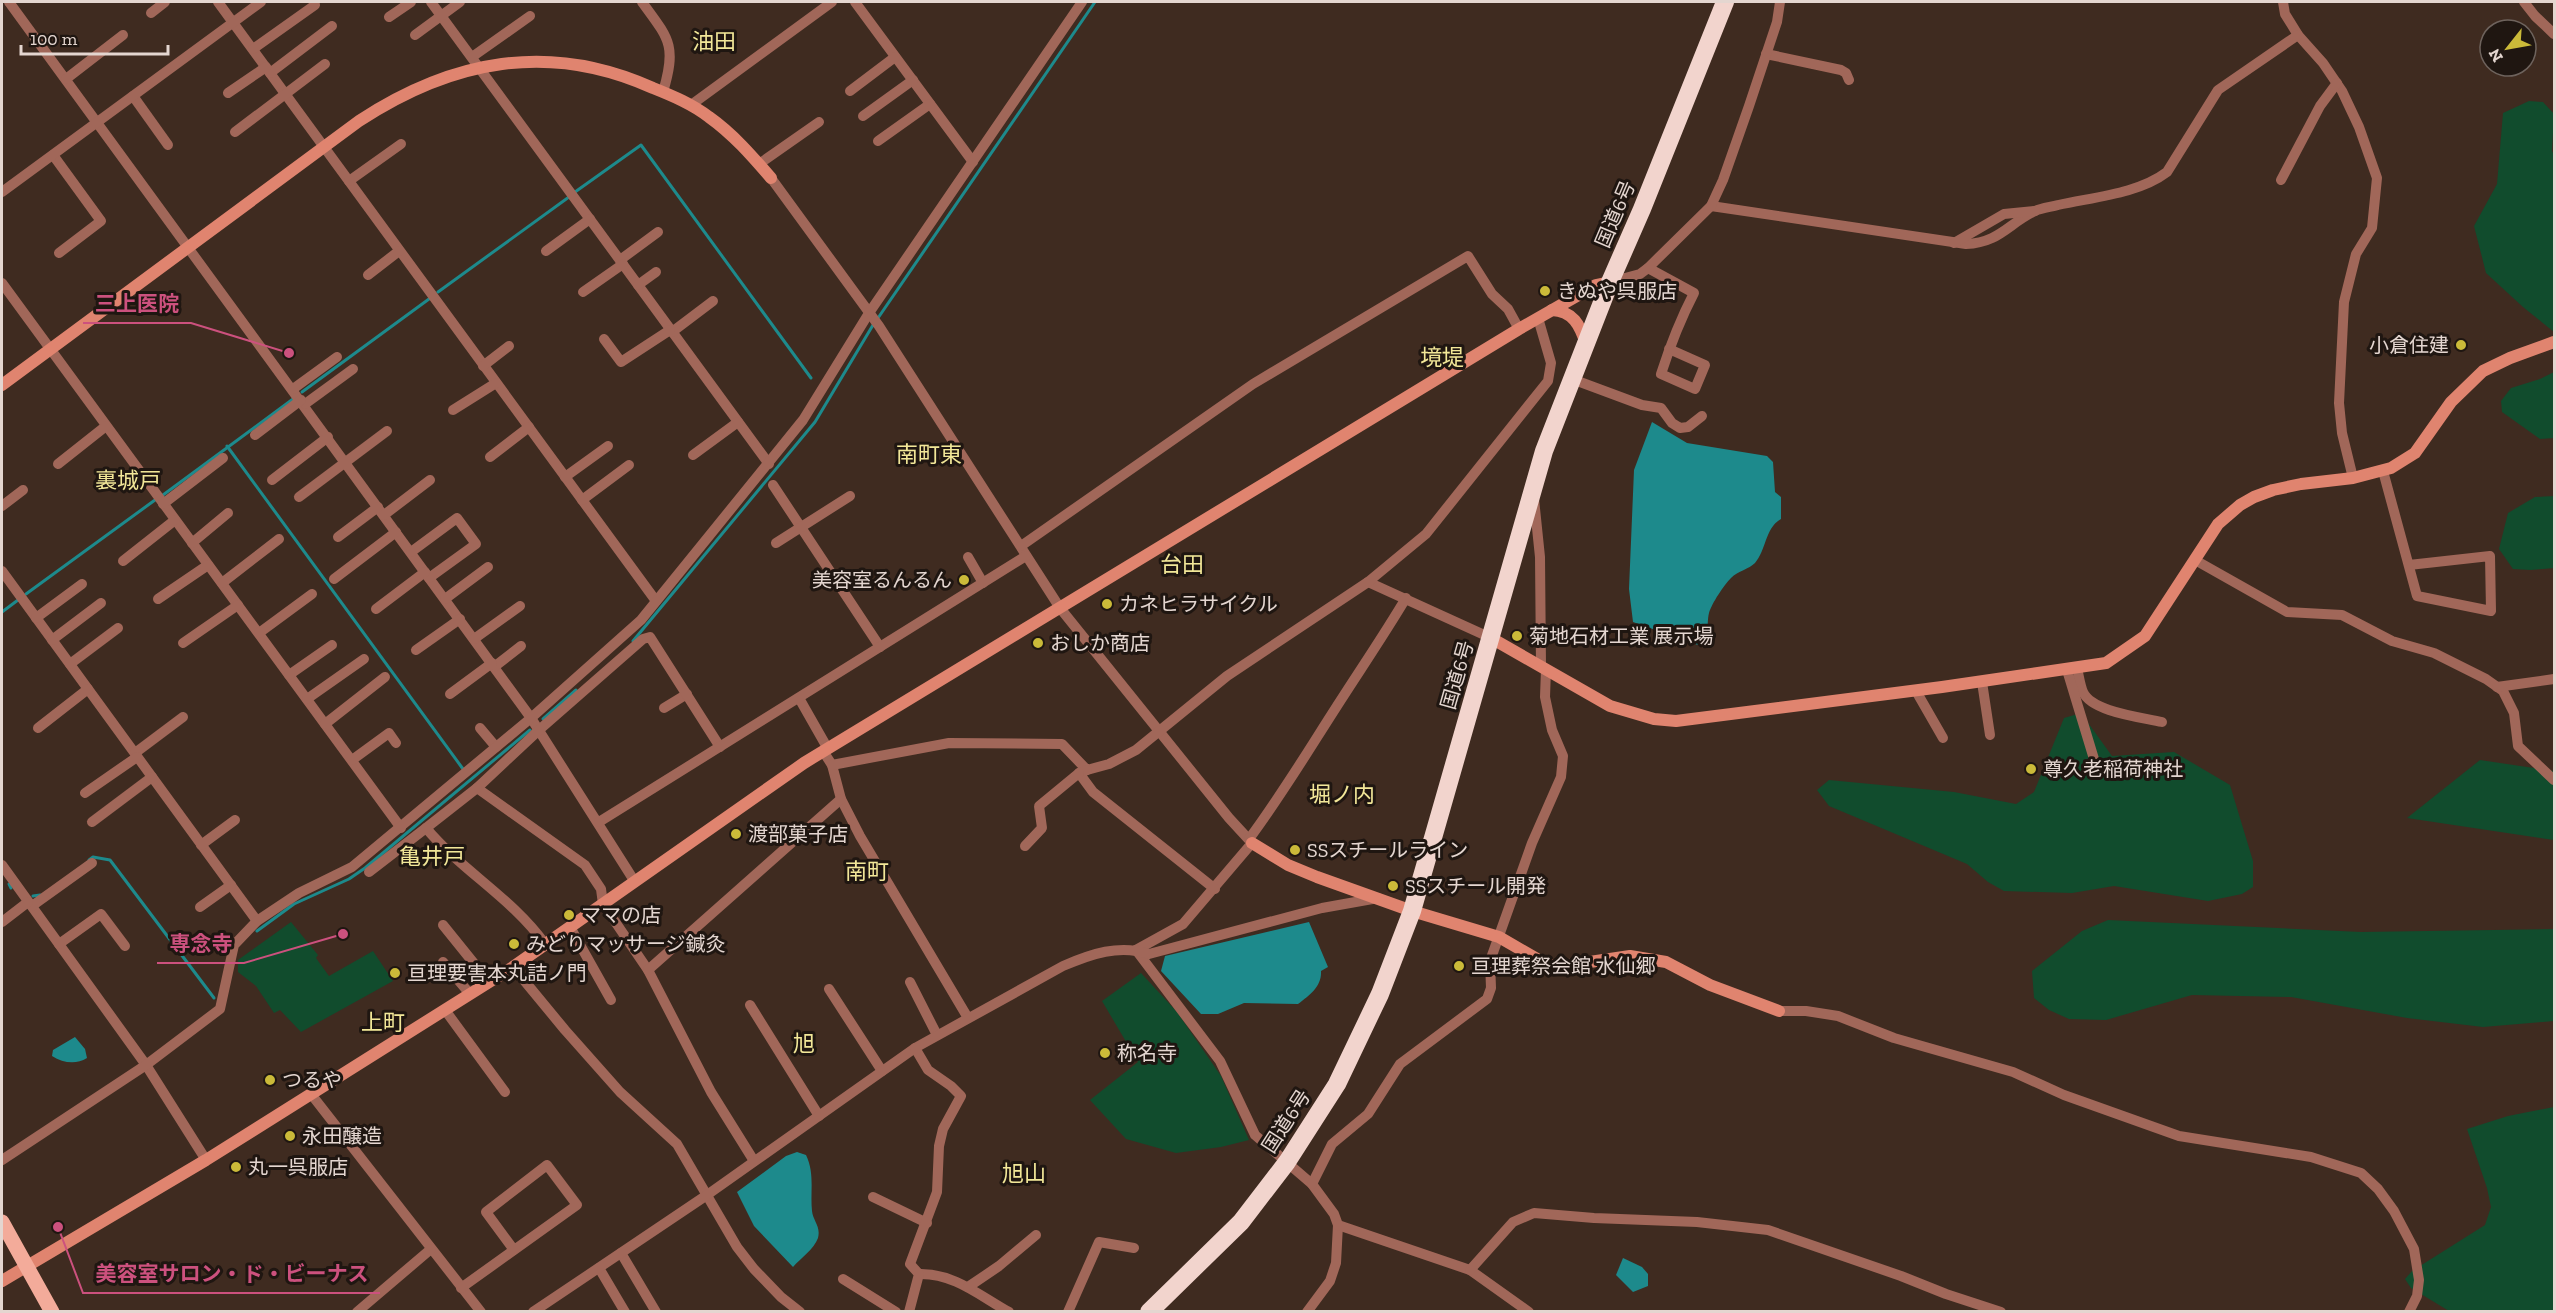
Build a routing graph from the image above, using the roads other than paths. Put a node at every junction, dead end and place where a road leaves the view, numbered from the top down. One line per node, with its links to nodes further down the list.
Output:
1 (24, 2): 16 (street)
2 (165, 2): 18 (street)
3 (218, 2): 22 (street)
4 (261, 2): 22 (street)
5 (411, 2): 21 (street)
6 (431, 2): 19 (street)
7 (460, 2): 19 (street)
8 (642, 2): 39 (street)
9 (832, 2): 44 (street)
10 (855, 2): 30 (street)
11 (1082, 2): 54 (street)
12 (1725, 2): 73 (highway, 国道6号)
13 (1780, 2): 29 (street)
14 (2283, 2): 27 (street)
15 (2524, 2): 24 (street)
16 (12, 5): 34 (street)
17 (315, 5): 28 (street)
18 (150, 13)
19 (441, 16): 26 (street); 31 (street)
20 (530, 16): 31 (street)
21 (389, 17)
22 (233, 22): 28 (street); 42 (street)
23 (332, 26): 33 (street)
24 (2554, 34)
25 (123, 35): 34 (street)
26 (415, 35)
27 (2298, 35): 37 (street); 61 (street)
28 (253, 50): 33 (street)
29 (1766, 54): 36 (street); 60 (street)
30 (895, 57): 35 (street); 38 (street)
31 (476, 62): 39 (street); 52 (street); 62 (street)
32 (325, 64): 41 (street)
33 (268, 70): 40 (street); 41 (street)
34 (66, 79): 47 (street)
35 (913, 80): 43 (street); 45 (street)
36 (1849, 80)
37 (2337, 83): 57 (street); 115 (street)
38 (850, 91)
39 (663, 92): 44 (street)
40 (228, 93)
41 (286, 94): 48 (street); 52 (street)
42 (133, 96): 47 (street); 51 (street)
43 (930, 104): 49 (street); 54 (street)
44 (691, 105): 55 (street)
45 (863, 116)
46 (819, 122): 55 (street)
47 (97, 123): 53 (street); 65 (street)
48 (235, 132)
49 (878, 141)
50 (401, 144): 58 (street)
51 (168, 145)
52 (325, 147): 58 (street); 65 (street)
53 (53, 155): 59 (street); 68 (street)
54 (973, 162): 79 (street)
55 (759, 164): 56 (street)
56 (771, 178): 79 (street)
57 (2281, 180)
58 (349, 181): 66 (street)
59 (2, 192)
60 (1711, 206): 64 (street); 70 (street)
61 (2035, 211): 64 (street); 64 (street)
62 (590, 219): 67 (street); 69 (street)
63 (658, 232): 69 (street)
64 (1954, 243)
65 (189, 248): 88 (street); 95 (street)
66 (399, 251): 72 (street); 90 (street)
67 (546, 251)
68 (59, 253)
69 (621, 262): 75 (street); 76 (street)
70 (1648, 268): 73 (street); 87 (street)
71 (656, 272): 75 (street)
72 (368, 275)
73 (1610, 282): 78 (street); 85 (highway, 国道6号)
74 (2, 283): 88 (street)
75 (638, 285): 82 (street)
76 (583, 292)
77 (713, 301): 82 (street)
78 (1552, 310): 80 (street); 85 (street)
79 (869, 313): 111 (street); 135 (street)
80 (1538, 318): 81 (street); 146 (street)
81 (1519, 329): 135 (street); 158 (street)
82 (671, 331): 83 (street); 99 (street)
83 (604, 339)
84 (2554, 342): 113 (street)
85 (1586, 344): 92 (highway, 国道6号)
86 (509, 346): 90 (street)
87 (1669, 349)
88 (50, 350): 94 (street); 100 (street)
89 (338, 357): 95 (street)
90 (483, 366): 93 (street)
91 (353, 369): 96 (street)
92 (1572, 379): 98 (street); 120 (highway, 国道6号)
93 (496, 383): 97 (street); 101 (street)
94 (2, 385)
95 (293, 389): 96 (street)
96 (303, 402): 103 (street); 104 (street)
97 (453, 410)
98 (1702, 416)
99 (738, 422): 106 (street); 111 (street)
100 (106, 426): 110 (street); 124 (street)
101 (529, 427): 107 (street); 114 (street)
102 (387, 431): 109 (street)
103 (255, 435)
104 (328, 437): 109 (street); 116 (street)
105 (608, 446): 114 (street)
106 (693, 455)
107 (490, 457)
108 (224, 459): 124 (street)
109 (346, 462): 122 (street); 126 (street)
110 (58, 464)
111 (769, 464): 154 (street)
112 (629, 465): 123 (street)
113 (2382, 471): 115 (street); 141 (street)
114 (565, 477): 123 (street)
115 (2353, 478): 138 (street)
116 (272, 480)
117 (430, 480): 126 (street)
118 (773, 485): 129 (street)
119 (23, 490): 125 (street)
120 (1533, 490): 164 (highway, 国道6号); 175 (street)
121 (850, 496): 129 (street)
122 (299, 498)
123 (582, 500): 154 (street)
124 (163, 504): 128 (street)
125 (2, 506)
126 (381, 511): 130 (street); 131 (street)
127 (228, 513): 133 (street)
128 (175, 520): 133 (street); 139 (street)
129 (801, 528): 134 (street); 170 (street)
130 (396, 532): 136 (street); 145 (street)
131 (338, 537)
132 (279, 539): 147 (street)
133 (192, 543): 140 (street)
134 (776, 543)
135 (1023, 551): 148 (street); 158 (street)
136 (411, 552): 144 (street); 144 (street)
137 (968, 557): 148 (street)
138 (2195, 560): 176 (street); 181 (street)
139 (123, 561)
140 (208, 565): 147 (street); 152 (street)
141 (2409, 565): 141 (street)
142 (488, 567): 153 (street)
143 (2, 571): 160 (street)
144 (427, 575): 153 (street); 159 (street)
145 (334, 579)
146 (1368, 582): 151 (street); 196 (street)
147 (222, 583): 156 (street)
148 (983, 583): 170 (street)
149 (82, 584): 160 (street)
150 (312, 594): 163 (street)
151 (1406, 598): 164 (street); 218 (street)
152 (158, 599)
153 (445, 599): 161 (street)
154 (656, 601): 190 (street)
155 (101, 603): 166 (street)
156 (238, 605): 163 (street); 167 (street)
157 (520, 606): 165 (street)
158 (1060, 608): 196 (street); 202 (street)
159 (376, 609)
160 (36, 618): 166 (street)
161 (460, 619): 165 (street); 171 (street)
162 (118, 628): 173 (street)
163 (259, 633): 177 (street)
164 (1491, 638): 175 (street); 232 (highway, 国道6号)
165 (474, 639): 174 (street)
166 (52, 640): 173 (street)
167 (183, 643)
168 (332, 645): 177 (street)
169 (521, 646): 174 (street)
170 (880, 648): 186 (street)
171 (416, 650)
172 (364, 659): 187 (street)
173 (70, 664): 182 (street)
174 (493, 665): 184 (street); 190 (street)
175 (1544, 668): 183 (street); 237 (street)
176 (2072, 669): 180 (street); 191 (street); 204 (street)
177 (289, 675): 187 (street)
178 (385, 677): 192 (street)
179 (2554, 679): 181 (street)
180 (1982, 682): 183 (street); 197 (street)
181 (2497, 687): 209 (street)
182 (88, 689): 193 (street); 203 (street)
183 (1916, 691): 198 (street)
184 (450, 694)
185 (687, 694): 188 (street); 195 (street); 201 (street)
186 (799, 698): 201 (street); 202 (street)
187 (307, 699): 192 (street)
188 (664, 708)
189 (183, 717): 203 (street)
190 (531, 718): 195 (street); 200 (street)
191 (2162, 722)
192 (325, 724): 205 (street)
193 (38, 728)
194 (480, 728): 200 (street)
195 (539, 730): 210 (street); 215 (street)
196 (1161, 731): 207 (street); 218 (street)
197 (1990, 735)
198 (1943, 738)
199 (396, 743): 205 (street)
200 (496, 747): 216 (street)
201 (720, 747): 215 (street)
202 (825, 750): 206 (street); 225 (street)
203 (136, 755): 208 (street); 211 (street)
204 (2094, 759)
205 (352, 760): 216 (street)
206 (832, 765): 207 (street); 212 (street)
207 (1083, 772): 220 (street); 227 (street)
208 (152, 777): 214 (street); 219 (street)
209 (2554, 780)
210 (477, 788): 217 (street); 230 (street)
211 (85, 793)
212 (841, 799): 244 (street); 253 (street)
213 (235, 820): 219 (street)
214 (92, 822)
215 (599, 822): 225 (street)
216 (401, 828): 233 (street)
217 (426, 828): 223 (street); 239 (street)
218 (1250, 841): 227 (street); 228 (street)
219 (201, 845): 226 (street)
220 (1025, 846)
221 (93, 863): 229 (street)
222 (2, 865): 224 (street)
223 (369, 872)
224 (6, 881): 229 (street)
225 (635, 882): 230 (street)
226 (231, 885): 231 (street); 233 (street)
227 (1215, 889): 241 (street)
228 (1378, 898): 232 (street); 241 (street)
229 (30, 904): 234 (street); 238 (street)
230 (603, 904): 236 (street); 244 (street)
231 (200, 907)
232 (1412, 911): 237 (street); 264 (highway, 国道6号)
233 (257, 921): 256 (street)
234 (2, 922)
235 (443, 925): 245 (street)
236 (570, 927): 239 (street); 249 (street)
237 (1499, 937): 252 (street); 265 (street)
238 (58, 944): 240 (street); 256 (street)
239 (545, 944): 243 (street)
240 (124, 946)
241 (1136, 950): 253 (street); 264 (street)
242 (443, 962): 248 (street)
243 (513, 967): 245 (street); 266 (street)
244 (648, 970): 263 (street)
245 (489, 982): 248 (street)
246 (910, 982): 254 (street)
247 (829, 989): 257 (street)
248 (470, 994): 251 (street)
249 (611, 1000)
250 (750, 1005): 260 (street)
251 (445, 1010): 258 (street); 259 (street)
252 (1779, 1011): 300 (street)
253 (968, 1018): 254 (street)
254 (937, 1035): 255 (street)
255 (915, 1048): 257 (street); 269 (street)
256 (146, 1065): 261 (street); 262 (street)
257 (882, 1071): 260 (street)
258 (505, 1092)
259 (311, 1094): 262 (street); 273 (street)
260 (819, 1116): 263 (street)
261 (2, 1160)
262 (206, 1160): 276 (street)
263 (754, 1161): 266 (street)
264 (1287, 1162): 265 (street); 296 (highway, 国道6号)
265 (1312, 1184): 270 (street)
266 (707, 1195): 275 (street); 291 (street)
267 (873, 1197): 269 (street)
268 (2, 1222): 276 (main road)
269 (927, 1224): 279 (street)
270 (1338, 1225): 278 (street); 297 (street)
271 (1036, 1235): 282 (street)
272 (1134, 1248): 295 (street)
273 (431, 1249): 283 (street); 286 (street)
274 (514, 1250): 274 (street); 283 (street)
275 (621, 1253): 277 (street); 290 (street)
276 (27, 1266): 281 (street); 285 (main road)
277 (599, 1268): 288 (street); 289 (street)
278 (1470, 1270): 284 (street); 298 (street)
279 (919, 1274): 282 (street); 293 (street)
280 (843, 1279): 292 (street)
281 (2, 1281)
282 (968, 1287): 294 (street)
283 (461, 1288): 287 (street)
284 (1979, 1308): 299 (street)
285 (52, 1311)
286 (357, 1311)
287 (481, 1311)
288 (533, 1311)
289 (625, 1311)
290 (656, 1311)
291 (800, 1311)
292 (896, 1311)
293 (909, 1311)
294 (1010, 1311)
295 (1068, 1311)
296 (1149, 1311)
297 (1307, 1311)
298 (1529, 1311)
299 (2001, 1311)
300 (2409, 1311)

